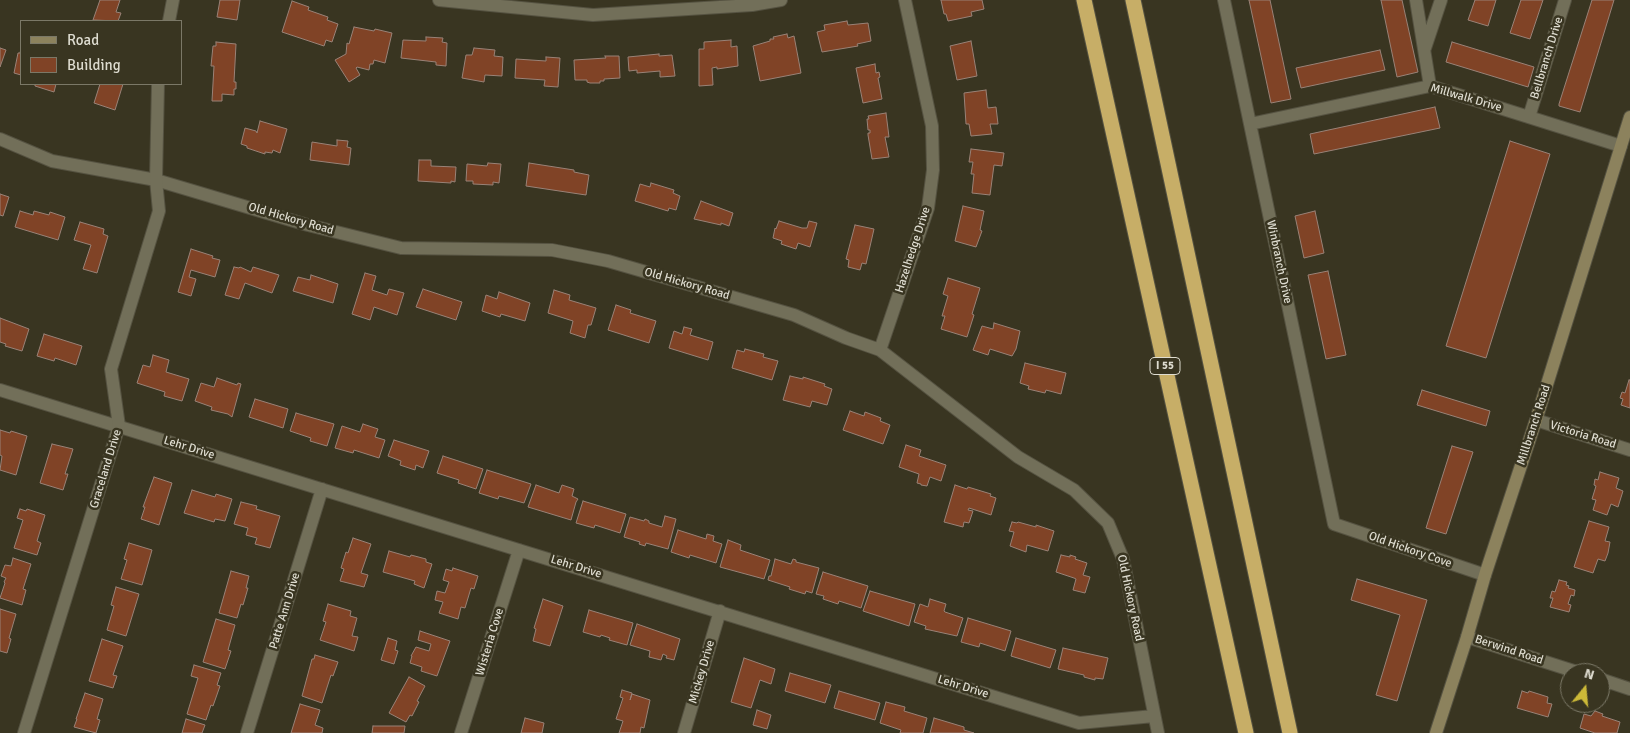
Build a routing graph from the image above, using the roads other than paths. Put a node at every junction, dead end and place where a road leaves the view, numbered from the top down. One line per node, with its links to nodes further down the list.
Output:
1 (173, 0): 11 (street)
2 (440, 0): 3 (street)
3 (781, 0)
4 (905, 0): 21 (street, Hazelhedge Drive)
5 (1084, 0): 41 (highway, I 55)
6 (1133, 0): 42 (highway)
7 (1224, 0): 17 (street, Winbranch Drive)
8 (1416, 0): 12 (street)
9 (1441, 0): 12 (street)
10 (1565, 0): 15 (street, Bellbranch Drive)
11 (169, 20)
12 (1425, 49): 14 (street)
13 (158, 85): 20 (street, Graceland Drive)
14 (1430, 86): 15 (street, Millwalk Drive); 17 (street, Millwalk Drive)
15 (1529, 116): 19 (street, Millwalk Drive)
16 (1630, 117): 19 (main road, Millbranch Road)
17 (1250, 124): 27 (street, Winbranch Drive)
18 (0, 138): 20 (street, Old Hickory Road)
19 (1621, 146): 23 (main road, Millbranch Road)
20 (156, 180): 21 (street, Old Hickory Road); 24 (street, Graceland Drive)
21 (880, 350): 35 (street, Old Hickory Road)
22 (0, 390): 24 (street, Lehr Drive)
23 (1536, 420): 25 (street, Victoria Road); 29 (main road, Millbranch Road)
24 (119, 426): 26 (street, Lehr Drive); 36 (street, Graceland Drive)
25 (1630, 450)
26 (322, 489): 28 (street, Lehr Drive); 37 (street, Patte Ann Drive)
27 (1334, 524): 29 (street, Old Hickory Cove)
28 (519, 550): 30 (street, Lehr Drive); 38 (street, Wisteria Cove)
29 (1485, 575): 31 (main road, Millbranch Road)
30 (720, 611): 35 (street, Lehr Drive); 39 (street, Mickey Drive)
31 (1468, 637): 32 (street, Berwind Road); 43 (main road, Millbranch Road)
32 (1560, 667)
33 (1610, 682): 34 (street)
34 (1630, 689)
35 (1154, 716): 40 (street, Old Hickory Road)
36 (24, 733)
37 (247, 733)
38 (461, 733)
39 (684, 733)
40 (1158, 733)
41 (1246, 733)
42 (1290, 733)
43 (1436, 733)

